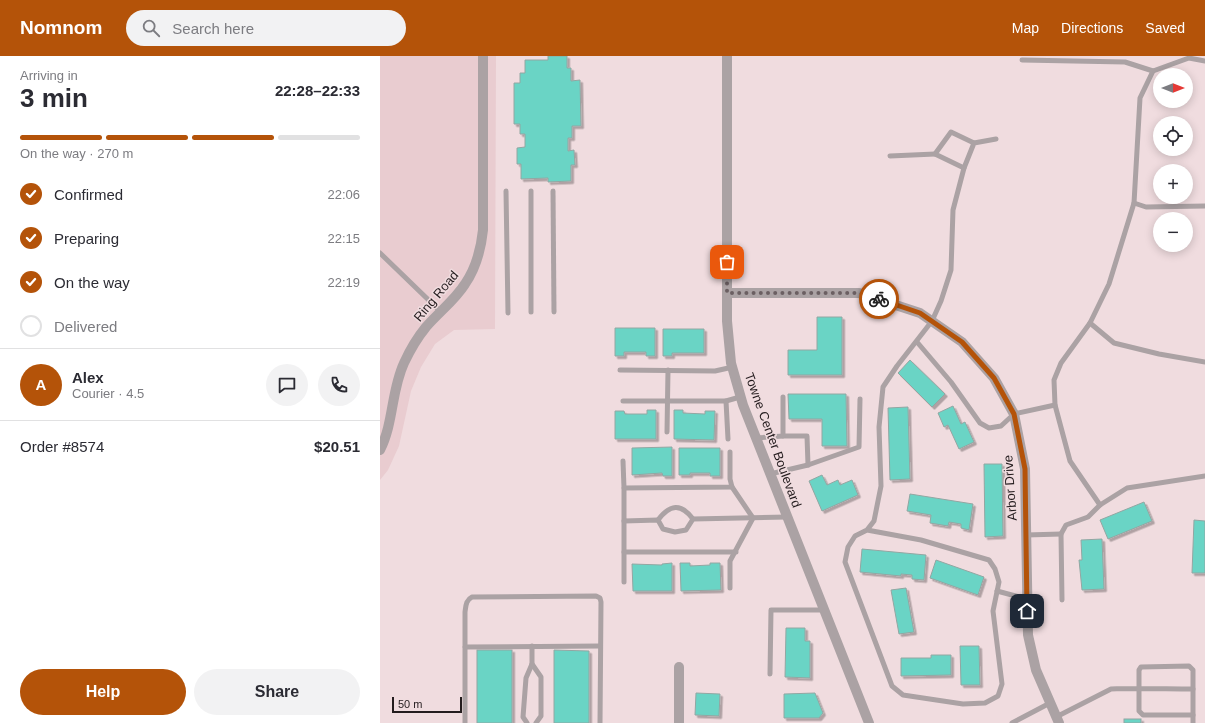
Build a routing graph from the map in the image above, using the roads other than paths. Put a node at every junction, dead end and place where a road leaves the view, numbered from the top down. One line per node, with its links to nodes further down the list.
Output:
1 (483, 56): 19 (street, Ring Road)
2 (726, 56): 18 (street, Towne Center Boulevard)
3 (1022, 60): 6 (lane)
4 (1205, 61): 5 (lane)
5 (1161, 68)
6 (1153, 71): 15 (lane)
7 (996, 139): 8 (lane)
8 (974, 143): 9 (lane); 11 (lane)
9 (935, 154): 10 (lane); 11 (lane)
10 (890, 156)
11 (964, 168): 23 (lane)
12 (506, 191): 22 (lane)
13 (531, 191): 20 (lane)
14 (553, 191): 21 (lane)
15 (1134, 203): 16 (lane); 24 (lane)
16 (1205, 206)
17 (380, 253): 19 (lane)
18 (727, 293): 23 (street, Arbor Drive); 27 (street, Towne Center Boulevard)
19 (441, 312): 42 (street, Ring Road)
20 (531, 312)
21 (554, 312)
22 (508, 313)
23 (932, 321): 25 (lane); 37 (street, Arbor Drive)
24 (1090, 323): 26 (lane); 36 (lane)
25 (917, 342): 37 (lane); 56 (lane)
26 (1205, 362)
27 (732, 367): 29 (lane); 30 (street, Towne Center Boulevard)
28 (620, 370): 29 (lane)
29 (668, 370): 34 (lane)
30 (740, 397): 35 (lane); 40 (street, Towne Center Boulevard)
31 (783, 397): 39 (lane)
32 (860, 399): 45 (lane)
33 (623, 401): 34 (lane)
34 (667, 401): 35 (lane); 38 (lane)
35 (726, 401): 41 (lane)
36 (1054, 404): 37 (lane); 50 (lane)
37 (1014, 414): 58 (street, Arbor Drive)
38 (667, 432)
39 (783, 436): 40 (lane); 45 (lane)
40 (756, 438): 46 (street, Towne Center Boulevard)
41 (728, 439)
42 (381, 445)
43 (730, 452): 48 (lane)
44 (623, 461): 49 (lane)
45 (808, 465): 46 (lane)
46 (770, 474): 51 (street, Towne Center Boulevard)
47 (1205, 476): 50 (lane)
48 (732, 487): 49 (lane); 52 (lane)
49 (624, 488): 55 (lane)
50 (1100, 505): 57 (lane)
51 (787, 517): 52 (lane); 66 (street, Towne Center Boulevard)
52 (753, 518): 53 (lane); 60 (lane)
53 (693, 519): 54 (lane); 54 (lane)
54 (658, 520): 55 (lane)
55 (624, 521): 59 (lane)
56 (867, 530): 63 (lane); 63 (lane)
57 (1061, 534): 58 (lane); 65 (lane)
58 (1026, 535): 64 (street, Arbor Drive)
59 (624, 552): 60 (lane); 61 (lane)
60 (736, 552): 62 (lane)
61 (624, 582)
62 (730, 588)
63 (997, 591): 64 (lane)
64 (1027, 599): 75 (street, Arbor Drive)
65 (1062, 600)
66 (825, 610): 72 (lane); 83 (street, Towne Center Boulevard)
67 (532, 646): 68 (lane); 69 (lane); 70 (lane)
68 (600, 646): 69 (lane); 81 (lane)
69 (465, 647): 78 (lane)
70 (532, 664): 79 (lane); 80 (lane)
71 (679, 667): 82 (street)
72 (770, 674)
73 (1139, 689): 74 (lane); 74 (lane); 76 (lane); 77 (lane)
74 (1193, 689): 76 (lane)
75 (1050, 702): 77 (street, Arbor Drive); 84 (lane)
76 (1193, 715): 85 (lane)
77 (1057, 720)
78 (465, 723)
79 (527, 723)
80 (536, 723)
81 (600, 723)
82 (679, 723)
83 (869, 723)
84 (1012, 723)
85 (1193, 723)

